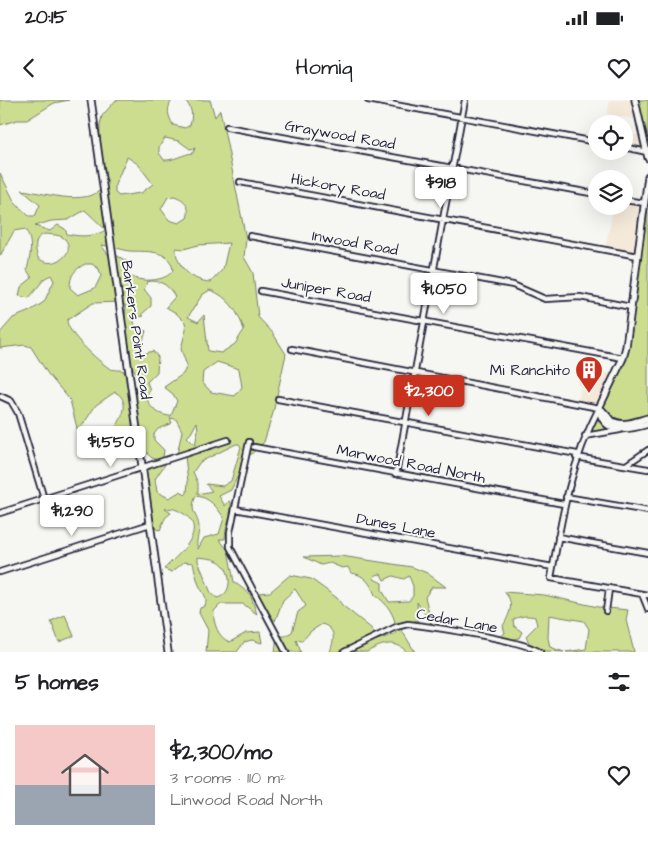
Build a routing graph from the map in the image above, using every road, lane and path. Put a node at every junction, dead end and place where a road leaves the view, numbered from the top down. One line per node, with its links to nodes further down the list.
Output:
1 (91, 100): 40 (street, Barkers Point Road)
2 (368, 100): 5 (street)
3 (465, 100): 5 (street)
4 (635, 100): 9 (street)
5 (462, 117): 7 (street); 10 (street)
6 (227, 127): 10 (street, Graywood Road)
7 (588, 141)
8 (633, 150): 9 (street)
9 (647, 155)
10 (452, 168): 13 (street, Graywood Road); 16 (street)
11 (648, 176): 15 (street)
12 (240, 182): 16 (street, Hickory Road)
13 (588, 193)
14 (633, 201): 15 (street)
15 (645, 203): 18 (street)
16 (443, 219): 18 (street, Hickory Road); 19 (street)
17 (250, 236): 19 (street, Inwood Road)
18 (638, 256): 21 (street)
19 (434, 270): 21 (street, Inwood Road); 22 (street)
20 (261, 291): 22 (street, Juniper Road)
21 (631, 307): 24 (street)
22 (424, 321): 24 (street, Juniper Road); 25 (street)
23 (292, 349): 25 (street)
24 (623, 358): 28 (street)
25 (415, 372): 28 (street); 30 (street)
26 (0, 396): 44 (street)
27 (278, 400): 30 (street)
28 (599, 408): 29 (street); 32 (street); 33 (street)
29 (648, 418)
30 (406, 423): 38 (street); 42 (street)
31 (648, 424): 32 (street)
32 (626, 430): 33 (street)
33 (584, 436): 38 (street)
34 (228, 440): 40 (street)
35 (249, 442): 46 (street)
36 (254, 447): 42 (street, Marwood Road North)
37 (648, 450): 39 (street)
38 (577, 456): 39 (street); 43 (street)
39 (626, 465): 41 (street)
40 (142, 469): 44 (street); 49 (street, Barkers Point Road)
41 (648, 469)
42 (396, 474): 45 (street, Marwood Road North)
43 (566, 497): 45 (street); 47 (street)
44 (44, 499): 48 (street)
45 (564, 504): 50 (street)
46 (234, 509): 52 (street, Dunes Lane); 60 (street)
47 (648, 511)
48 (0, 513)
49 (150, 524): 53 (street); 59 (street, Barkers Point Road)
50 (558, 538): 51 (street); 52 (street)
51 (648, 554)
52 (553, 567): 54 (street)
53 (0, 572)
54 (609, 588): 55 (street); 58 (street)
55 (642, 594): 56 (street); 57 (street)
56 (648, 595)
57 (648, 608)
58 (606, 611)
59 (168, 652)
60 (286, 652)
61 (344, 652): 62 (street, Cedar Lane)
62 (540, 652)

